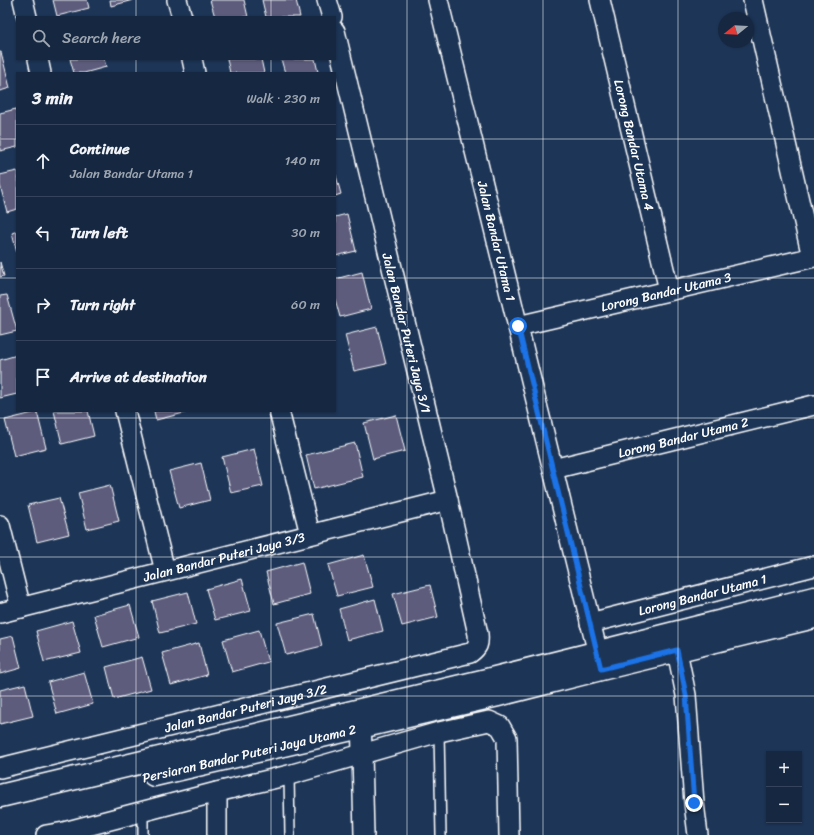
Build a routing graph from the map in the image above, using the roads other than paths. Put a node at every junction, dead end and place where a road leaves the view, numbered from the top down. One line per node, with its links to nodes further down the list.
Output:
1 (23, 0): 7 (street)
2 (177, 0): 8 (street)
3 (327, 0): 9 (street)
4 (438, 0): 17 (street, Jalan Bandar Utama 1)
5 (600, 0): 16 (street, Lorong Bandar Utama 4)
6 (753, 0): 15 (street)
7 (27, 16)
8 (182, 16)
9 (332, 16)
10 (336, 35): 22 (street, Jalan Bandar Puteri Jaya 3/1)
11 (38, 60): 13 (street)
12 (192, 60): 14 (street)
13 (41, 72)
14 (195, 72)
15 (813, 257): 16 (street, Lorong Bandar Utama 3)
16 (669, 290): 17 (street, Lorong Bandar Utama 3)
17 (518, 326): 21 (street, Jalan Bandar Utama 1)
18 (814, 405): 21 (street, Lorong Bandar Utama 2)
19 (126, 412): 26 (street)
20 (279, 412): 24 (street)
21 (553, 469): 31 (street, Jalan Bandar Utama 1)
22 (448, 500): 24 (street, Jalan Bandar Puteri Jaya 3/3); 32 (street, Jalan Bandar Puteri Jaya 3/1)
23 (0, 525): 28 (street)
24 (310, 534): 26 (street, Jalan Bandar Puteri Jaya 3/3)
25 (814, 566): 31 (street, Lorong Bandar Utama 1)
26 (166, 571): 28 (street, Jalan Bandar Puteri Jaya 3/3)
27 (814, 598): 34 (street)
28 (20, 608): 29 (street, Jalan Bandar Puteri Jaya 3/3)
29 (0, 613)
30 (814, 618): 33 (street)
31 (590, 623): 34 (street, Jalan Bandar Utama 1)
32 (478, 634): 38 (street, Jalan Bandar Puteri Jaya 3/2)
33 (677, 650): 34 (street); 51 (street)
34 (599, 660): 35 (street, Persiaran Bandar Puteri Jaya Utama 2)
35 (361, 718): 37 (street); 41 (street, Persiaran Bandar Puteri Jaya Utama 2); 42 (street, Persiaran Bandar Puteri Jaya Utama 2)
36 (439, 732): 37 (street); 49 (lane); 50 (street)
37 (362, 754): 39 (street); 48 (street)
38 (0, 768)
39 (289, 775): 40 (street); 47 (lane)
40 (217, 792): 43 (street); 46 (street)
41 (0, 796)
42 (0, 810)
43 (143, 811): 44 (street); 45 (lane)
44 (58, 834)
45 (144, 835)
46 (217, 835)
47 (290, 835)
48 (364, 835)
49 (441, 835)
50 (509, 835)
51 (698, 835)

